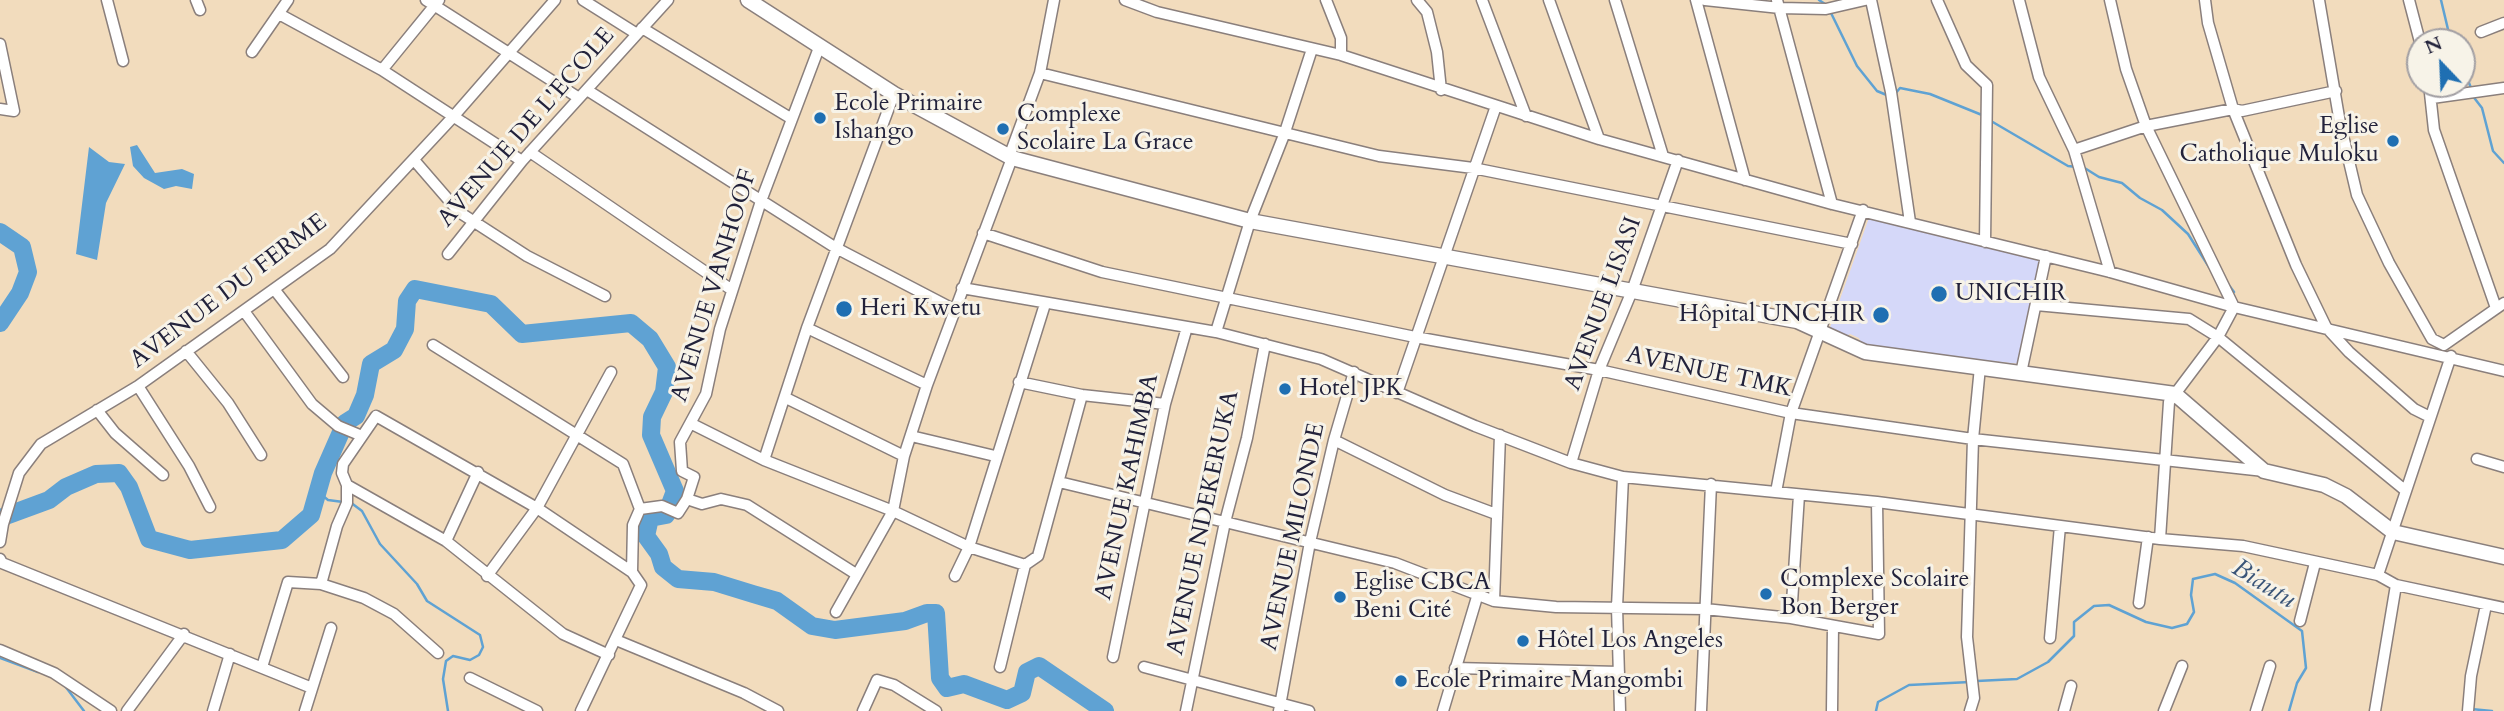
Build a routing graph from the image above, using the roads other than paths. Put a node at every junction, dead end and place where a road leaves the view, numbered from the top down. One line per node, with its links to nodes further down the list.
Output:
1 (107, 0): 37 (street)
2 (288, 0): 26 (street)
3 (555, 0): 35 (street, AVENUE DU FERME)
4 (583, 0): 29 (street)
5 (668, 0): 29 (street, AVENUE DE L'ECOLE)
6 (748, 0): 32 (street)
7 (1054, 0): 39 (street)
8 (1125, 0): 33 (street)
9 (1326, 0): 36 (street)
10 (1418, 0): 41 (street)
11 (1482, 0): 49 (street)
12 (1549, 0): 54 (street)
13 (1615, 0): 57 (street)
14 (1696, 0): 63 (street)
15 (1705, 0): 25 (street)
16 (1865, 0): 25 (street)
17 (1871, 0): 70 (street)
18 (1937, 0): 72 (street)
19 (2019, 0): 55 (street)
20 (2110, 0): 52 (street)
21 (2205, 0): 48 (street)
22 (2319, 0): 42 (street)
23 (2409, 0): 28 (street)
24 (433, 2): 35 (street); 38 (street)
25 (1778, 4): 65 (street)
26 (279, 14): 34 (street); 38 (street)
27 (2504, 23): 30 (street)
28 (2416, 28)
29 (639, 31): 44 (street, AVENUE DE L'ECOLE); 51 (street)
30 (2481, 32)
31 (0, 44): 47 (street)
32 (820, 46): 43 (street); 51 (street, AVENUE VANHOOF)
33 (1312, 49): 36 (street); 53 (street)
34 (252, 52)
35 (509, 54): 44 (street); 50 (street, AVENUE DU FERME)
36 (1341, 55): 41 (street)
37 (123, 61)
38 (382, 70): 50 (street)
39 (1040, 73): 53 (street); 58 (street)
40 (2504, 88): 45 (street)
41 (1441, 90): 46 (street)
42 (2336, 91): 48 (street); 101 (street)
43 (894, 93): 58 (street); 74 (street)
44 (583, 94): 56 (street, AVENUE DE L'ECOLE); 64 (street)
45 (2432, 99): 87 (street)
46 (1496, 106): 49 (street); 62 (street)
47 (0, 108)
48 (2233, 108): 52 (street); 92 (street)
49 (1526, 116): 54 (street)
50 (453, 117): 59 (street, AVENUE DU FERME); 61 (street)
51 (792, 119): 64 (street, AVENUE VANHOOF)
52 (2146, 126): 55 (street); 88 (street)
53 (1284, 135): 62 (street); 69 (street)
54 (1599, 139): 57 (street)
55 (2074, 150): 78 (street)
56 (530, 152): 61 (street, AVENUE DE L'ECOLE); 81 (street)
57 (1663, 156): 60 (street)
58 (1010, 157): 69 (street); 71 (street)
59 (414, 160): 68 (street); 80 (street, AVENUE DU FERME)
60 (1678, 160): 63 (street); 66 (street, AVENUE LISASI)
61 (522, 161): 68 (street, AVENUE DE L'ECOLE)
62 (1474, 168): 66 (street); 76 (street)
63 (1745, 180): 65 (street)
64 (761, 201): 74 (street); 81 (street, AVENUE VANHOOF)
65 (1832, 204): 67 (street)
66 (1661, 207): 73 (street); 82 (street, AVENUE LISASI)
67 (1863, 210): 70 (street); 73 (street)
68 (474, 218): 75 (street, AVENUE DE L'ECOLE); 83 (street)
69 (1250, 221): 76 (street); 84 (street)
70 (1910, 222): 72 (street)
71 (983, 233): 79 (street); 84 (street, AVENUE TMK)
72 (1985, 242): 77 (street)
73 (1852, 244): 95 (street)
74 (836, 248): 89 (street); 93 (street)
75 (448, 254)
76 (1442, 256): 82 (street); 96 (street)
77 (2046, 256): 78 (street); 86 (street)
78 (2110, 272): 88 (street)
79 (962, 288): 85 (street); 89 (street)
80 (274, 289): 90 (street, AVENUE DU FERME); 108 (street)
81 (732, 290): 120 (street, AVENUE VANHOOF)
82 (1632, 291): 95 (street); 103 (street, AVENUE LISASI)
83 (605, 296)
84 (1226, 299): 94 (street); 96 (street, AVENUE TMK)
85 (1045, 304): 91 (street); 109 (street)
86 (2036, 305): 97 (street); 107 (street)
87 (2500, 305): 101 (street)
88 (2235, 307): 92 (street); 97 (street)
89 (955, 310): 110 (street)
90 (244, 311): 100 (street, AVENUE DU FERME); 121 (street)
91 (1187, 327): 94 (street); 116 (street, AVENUE KAHIMBA)
92 (2326, 327): 101 (street); 119 (street)
93 (807, 328): 110 (street); 115 (street)
94 (1216, 332): 98 (street)
95 (1821, 332): 102 (street); 118 (street)
96 (1415, 337): 103 (street, AVENUE TMK); 112 (street)
97 (2218, 337): 113 (street); 142 (street)
98 (1265, 344): 106 (street); 154 (street, AVENUE NDEKERUKA)
99 (433, 345): 123 (street)
100 (186, 351): 111 (street, AVENUE DU FERME); 127 (street)
101 (2447, 352): 104 (street); 119 (street)
102 (1980, 367): 107 (street); 125 (street)
103 (1599, 370): 118 (street, AVENUE TMK); 133 (street, AVENUE LISASI)
104 (2504, 371)
105 (611, 372): 123 (street)
106 (1354, 372): 112 (street); 126 (street, AVENUE MILONDE)
107 (2021, 373): 113 (street)
108 (342, 377)
109 (1019, 382): 114 (street); 129 (street)
110 (927, 385): 124 (street)
111 (138, 386): 117 (street, AVENUE DU FERME); 148 (street)
112 (1397, 393): 122 (street)
113 (2175, 394): 132 (street); 135 (street)
114 (1082, 395): 116 (street); 139 (street)
115 (786, 398): 128 (street); 131 (street)
116 (1165, 404): 146 (street, AVENUE KAHIMBA)
117 (97, 410): 137 (street); 159 (street, AVENUE DU FERME)
118 (1791, 413): 125 (street, AVENUE TMK); 143 (street)
119 (2430, 417): 142 (street)
120 (692, 424): 131 (street, AVENUE VANHOOF); 145 (street)
121 (359, 434): 136 (street); 141 (street)
122 (1500, 435): 133 (street); 152 (street)
123 (579, 436): 149 (street); 150 (street)
124 (911, 436): 128 (street); 129 (street)
125 (1973, 439): 132 (street, AVENUE TMK); 153 (street)
126 (1334, 440): 152 (street); 160 (street, AVENUE MILONDE)
127 (261, 455)
128 (904, 456): 151 (street)
129 (995, 456): 161 (street)
130 (2477, 459): 134 (street)
131 (764, 460): 151 (street, AVENUE VANHOOF)
132 (2164, 461): 135 (street, AVENUE TMK); 157 (street)
133 (1571, 463): 138 (street)
134 (2504, 467)
135 (2264, 471): 156 (street)
136 (478, 472): 149 (street); 158 (street)
137 (163, 475)
138 (1623, 477): 140 (street); 177 (street)
139 (1059, 482): 146 (street); 165 (street)
140 (1711, 484): 143 (street); 179 (street)
141 (347, 485): 158 (street); 171 (street)
142 (2406, 491): 156 (street)
143 (1776, 492): 144 (street)
144 (1799, 495): 147 (street); 181 (street)
145 (687, 499): 150 (street); 167 (street)
146 (1144, 502): 154 (street); 192 (street, AVENUE KAHIMBA)
147 (1877, 502): 153 (street); 183 (street)
148 (210, 507)
149 (537, 508): 166 (street); 169 (street)
150 (640, 509): 166 (street)
151 (892, 512): 161 (street, AVENUE VANHOOF); 167 (street)
152 (1496, 514): 174 (street)
153 (1971, 516): 155 (street); 221 (street)
154 (1225, 522): 160 (street); 201 (street, AVENUE NDEKERUKA)
155 (2060, 526): 157 (street); 186 (street)
156 (2393, 532): 162 (street); 168 (street)
157 (2154, 538): 163 (street); 175 (street)
158 (446, 541): 169 (street)
159 (0, 542)
160 (1310, 542): 173 (street); 204 (street, AVENUE MILONDE)
161 (969, 547): 165 (street, AVENUE VANHOOF); 170 (street)
162 (2504, 556)
163 (2315, 563): 168 (street); 182 (street)
164 (1, 564): 185 (street)
165 (1025, 565): 196 (street)
166 (632, 572): 187 (street)
167 (856, 574): 180 (street)
168 (2378, 575): 172 (street)
169 (487, 576): 191 (street)
170 (955, 576)
171 (321, 584): 189 (street); 195 (street)
172 (2396, 584): 176 (street); 225 (street)
173 (1477, 597): 174 (street); 198 (street)
174 (1494, 601): 177 (street)
175 (2138, 603)
176 (2486, 605): 178 (street); 205 (street)
177 (1616, 607): 179 (street); 199 (street)
178 (2504, 608)
179 (1705, 609): 181 (street); 219 (street)
180 (836, 612)
181 (1791, 618): 183 (street)
182 (2300, 621)
183 (1833, 626): 220 (street)
184 (331, 628): 203 (street)
185 (184, 634): 190 (street); 207 (street)
186 (2050, 638)
187 (616, 640): 191 (street); 212 (street)
188 (0, 650): 206 (street)
189 (438, 653)
190 (230, 654): 195 (street); 208 (street)
191 (609, 655): 211 (street)
192 (1113, 657)
193 (2182, 666): 223 (street)
194 (2270, 666): 224 (street)
195 (262, 667): 203 (street)
196 (1000, 667)
197 (1144, 667): 201 (street)
198 (1455, 668): 199 (street); 217 (street)
199 (1619, 671): 218 (street)
200 (470, 678): 210 (street)
201 (1192, 679): 204 (street); 215 (street, AVENUE NDEKERUKA)
202 (2071, 687): 222 (street)
203 (312, 688): 209 (street)
204 (1280, 708): 216 (street)
205 (2469, 708)
206 (111, 711)
207 (127, 711)
208 (213, 711)
209 (305, 711)
210 (537, 711)
211 (582, 711)
212 (778, 711)
213 (863, 711): 214 (street)
214 (936, 711)
215 (1186, 711)
216 (1309, 711)
217 (1443, 711)
218 (1620, 711)
219 (1701, 711)
220 (1832, 711)
221 (1970, 711)
222 (2064, 711)
223 (2164, 711)
224 (2256, 711)
225 (2375, 711)

